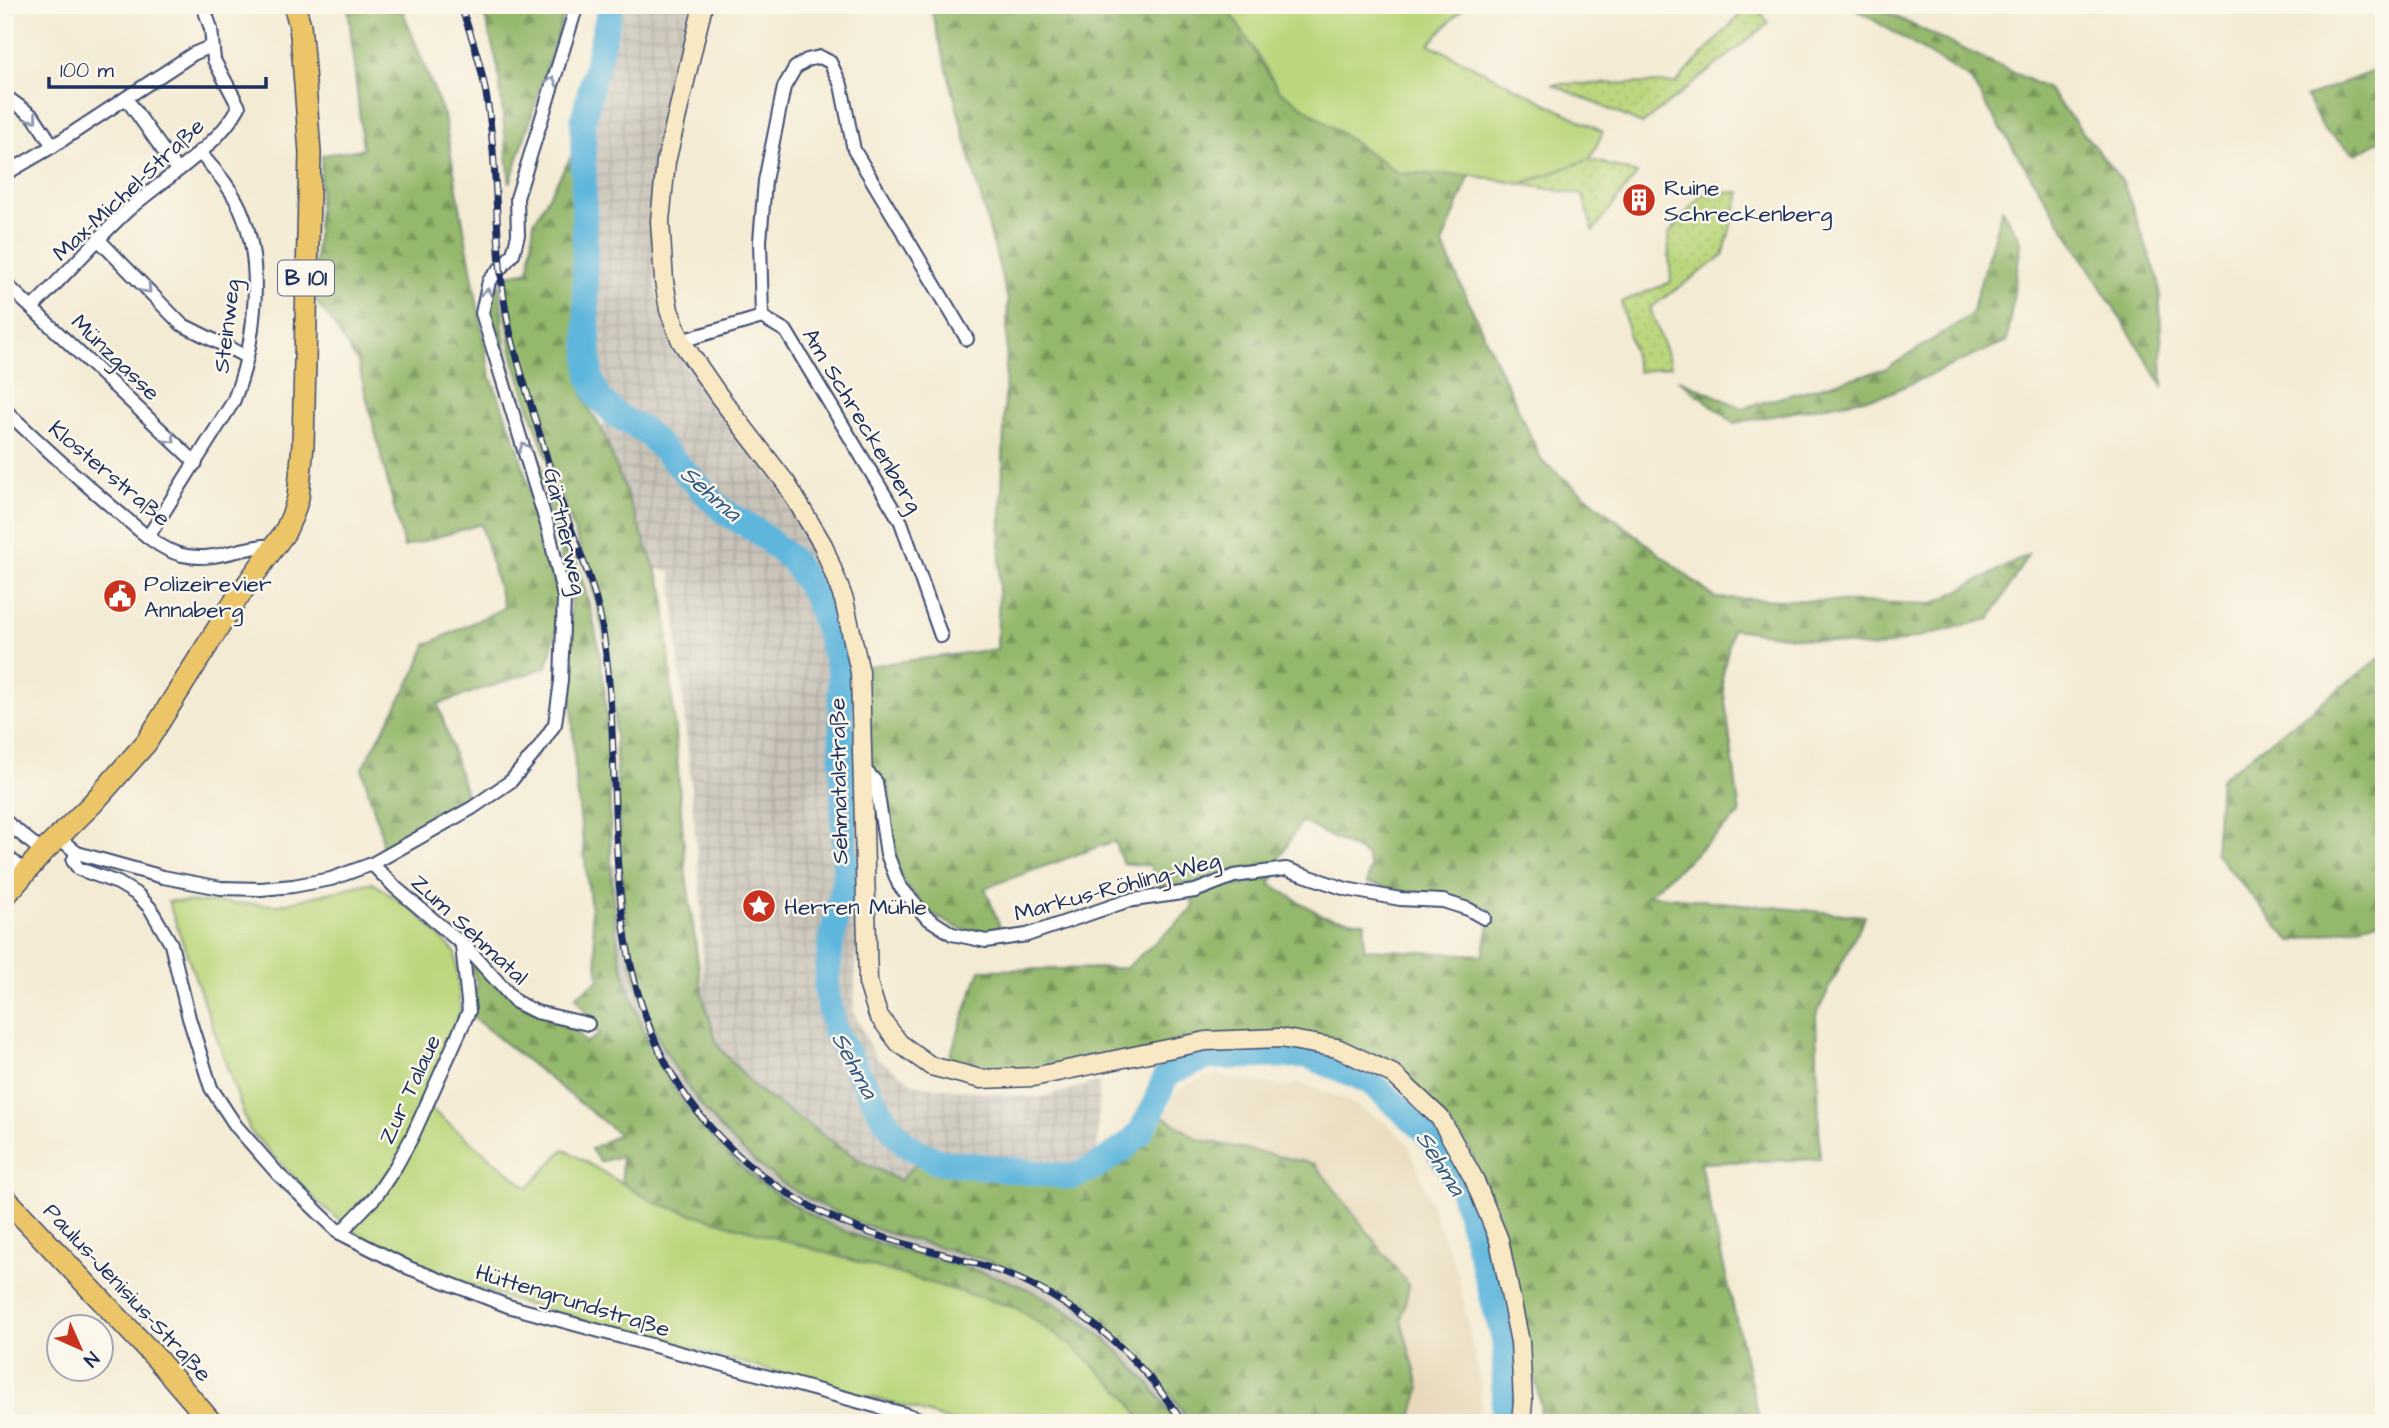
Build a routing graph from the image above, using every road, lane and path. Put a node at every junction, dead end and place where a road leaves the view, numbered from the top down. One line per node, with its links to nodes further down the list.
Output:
1 (203, 5): 5 (street)
2 (294, 5): 22 (main road, B 101)
3 (577, 5): 30 (street, Gärtnerweg, one-way to 3)
4 (703, 5): 17 (main road, Sehmatalstraße)
5 (213, 53): 7 (street); 9 (street, Max-Michel-Straße)
6 (5, 96): 8 (street, one-way to 8)
7 (126, 98): 8 (street); 10 (street)
8 (53, 146): 11 (street)
9 (200, 152): 10 (street, Max-Michel-Straße); 18 (street, Steinweg)
10 (177, 170): 12 (street, Max-Michel-Straße)
11 (5, 174)
12 (99, 240): 14 (street, Max-Michel-Straße); 18 (street, one-way to 18)
13 (5, 283): 14 (street, Münzgasse)
14 (33, 307): 20 (street, Münzgasse, one-way to 20)
15 (762, 317): 16 (street); 17 (street); 23 (street, Am Schreckenberg)
16 (967, 339)
17 (681, 341): 24 (main road, Sehmatalstraße)
18 (247, 356): 20 (street, Steinweg)
19 (5, 410): 21 (street, Klosterstraße)
20 (196, 463): 21 (street, Steinweg)
21 (148, 537): 22 (street, Klosterstraße)
22 (276, 546): 26 (main road, B 101)
23 (941, 635)
24 (864, 769): 33 (street, Markus-Röhling-Weg); 41 (main road, Sehmatalstraße)
25 (5, 821): 27 (street)
26 (58, 836): 27 (main road, B 101); 28 (street, Hüttengrundstraße)
27 (43, 852): 31 (main road, B 101)
28 (76, 853): 30 (street, Gärtnerweg); 37 (street, Hüttengrundstraße)
29 (5, 855): 31 (street)
30 (372, 864): 34 (street, Zum Sehmatal)
31 (26, 872): 32 (main road, B 101)
32 (5, 896)
33 (1484, 918)
34 (463, 945): 35 (street, Zum Sehmatal); 37 (street, Zur Talaue)
35 (588, 1024)
36 (5, 1198): 39 (main road, Paulus-Jenisius-Straße)
37 (340, 1233): 38 (street, Hüttengrundstraße)
38 (907, 1419): 40 (street, Hüttengrundstraße)
39 (212, 1423)
40 (931, 1423)
41 (1521, 1423)

